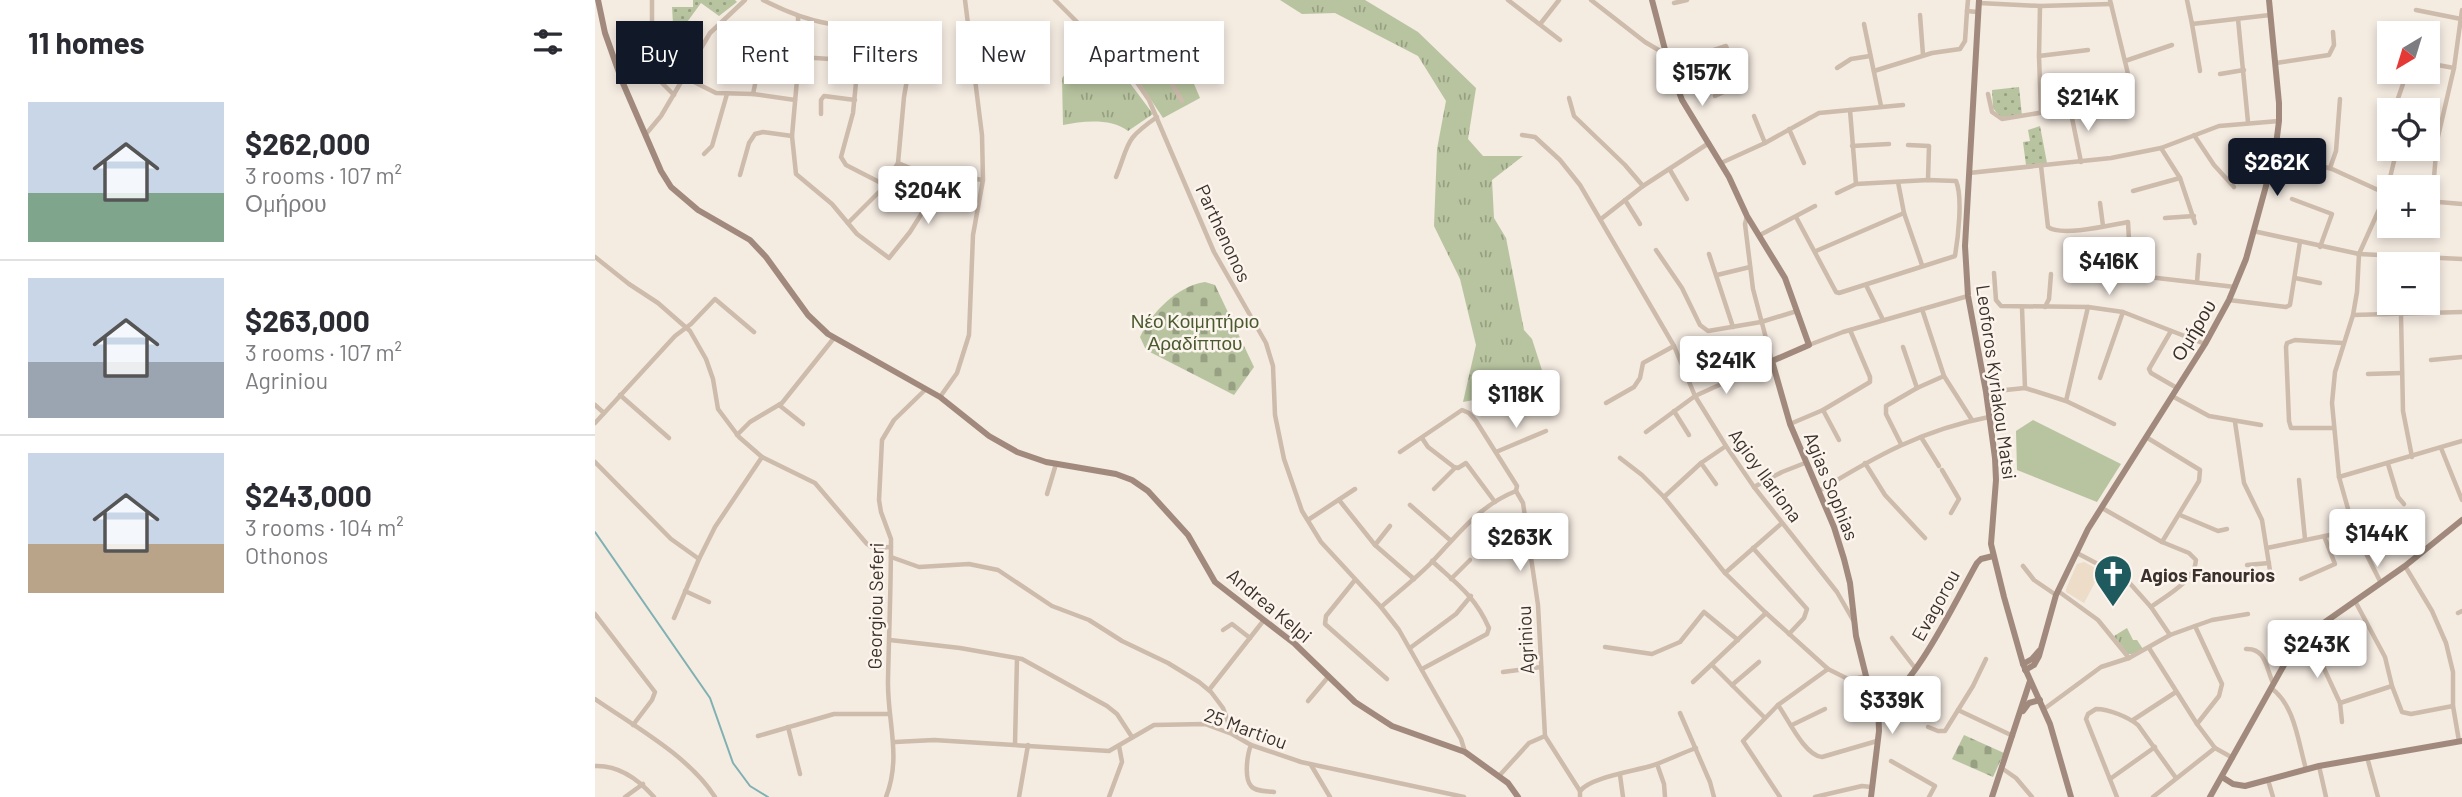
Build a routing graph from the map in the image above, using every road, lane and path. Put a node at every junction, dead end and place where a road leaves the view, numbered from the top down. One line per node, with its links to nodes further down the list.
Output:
1 (598, 0): 24 (street, Andrea Kelpi)
2 (652, 0): 30 (street)
3 (745, 0): 40 (street)
4 (764, 0): 27 (street)
5 (965, 0): 113 (street)
6 (1055, 0): 32 (street, Parthenonos)
7 (1508, 0): 33 (street)
8 (1559, 0): 33 (street)
9 (1591, 0): 42 (street)
10 (1652, 0): 42 (street, Agias Sophias)
11 (1687, 0): 18 (street)
12 (1968, 0): 22 (street)
13 (2187, 0): 35 (street)
14 (2269, 0): 26 (street, Ομήρου)
15 (1978, 2): 16 (street); 23 (street, Leoforos Kyriakou Matsi)
16 (1992, 2): 19 (street)
17 (2111, 2): 19 (street); 46 (street)
18 (1674, 3)
19 (2040, 6): 45 (street)
20 (2416, 10): 29 (street)
21 (2462, 10): 29 (street)
22 (1967, 11): 23 (street); 43 (street)
23 (1977, 12): 108 (street, Leoforos Kyriakou Matsi)
24 (598, 15): 89 (street, Andrea Kelpi)
25 (1920, 15): 43 (street)
26 (2270, 15): 28 (street); 47 (street, Ομήρου)
27 (798, 17): 31 (street); 36 (street)
28 (2238, 19): 35 (street); 52 (street)
29 (2461, 19): 51 (street)
30 (652, 21)
31 (798, 21)
32 (1076, 21)
33 (1541, 23): 38 (street)
34 (1864, 24): 44 (street)
35 (2193, 24): 54 (street)
36 (828, 25)
37 (2333, 32): 47 (street)
38 (1560, 40)
39 (2172, 45): 46 (street)
40 (703, 46)
41 (2088, 50): 45 (street)
42 (1667, 55): 48 (street, Agias Sophias)
43 (1923, 55): 53 (street)
44 (1870, 56): 50 (street); 53 (street)
45 (2039, 56): 81 (street)
46 (2125, 61): 79 (street)
47 (2276, 63): 85 (street, Ομήρου)
48 (1669, 65): 70 (street); 93 (street, Agias Sophias)
49 (2440, 65): 51 (street)
50 (1837, 68)
51 (2454, 68): 87 (street)
52 (2243, 70): 55 (street); 86 (street)
53 (1874, 71): 78 (street)
54 (2200, 71)
55 (2220, 74)
56 (664, 84): 66 (street)
57 (680, 84): 66 (street)
58 (698, 84): 67 (street)
59 (755, 84): 68 (street)
60 (797, 84): 74 (street)
61 (856, 84): 75 (street)
62 (907, 84): 102 (street)
63 (1138, 84): 84 (street, Parthenonos)
64 (1172, 84): 76 (street)
65 (2403, 84): 72 (street)
66 (674, 94): 89 (street)
67 (727, 94): 68 (street); 100 (street)
68 (753, 94): 74 (street)
69 (1988, 94): 81 (street)
70 (1715, 96)
71 (1569, 98): 118 (street)
72 (2398, 98)
73 (2340, 99): 106 (street)
74 (796, 100): 92 (street)
75 (855, 100): 82 (street); 117 (street)
76 (1182, 101)
77 (1903, 105): 78 (street)
78 (1881, 106): 80 (street)
79 (2070, 108): 81 (street); 101 (street)
80 (1850, 110): 88 (street); 97 (street)
81 (2041, 112)
82 (821, 114)
83 (1754, 116): 94 (street)
84 (1157, 117): 110 (street); 265 (street, Parthenonos)
85 (2279, 121): 86 (street); 99 (street, Ομήρου)
86 (2248, 122): 91 (street)
87 (2440, 128)
88 (1789, 129): 94 (street); 104 (street)
89 (645, 135): 184 (street, Andrea Kelpi)
90 (1523, 135): 138 (street, Agioy Ilariona)
91 (2194, 135): 98 (street); 119 (street)
92 (792, 136): 109 (street); 139 (street)
93 (1709, 143): 103 (street, Agias Sophias); 107 (street)
94 (1765, 143): 103 (street)
95 (1889, 144): 97 (street)
96 (1908, 145): 114 (street)
97 (1852, 146): 116 (street)
98 (2161, 148): 101 (street); 112 (street)
99 (2275, 153): 106 (street); 143 (street, Ομήρου)
100 (704, 154)
101 (2081, 162): 105 (street)
102 (898, 163): 111 (street); 117 (street)
103 (1721, 163): 134 (street, Agias Sophias)
104 (1804, 163)
105 (2041, 166): 108 (street); 142 (street)
106 (2330, 168): 120 (street)
107 (1670, 169): 118 (street); 123 (street)
108 (1969, 173): 131 (street, Leoforos Kyriakou Matsi)
109 (740, 175)
110 (1116, 177)
111 (944, 178): 113 (street); 139 (street)
112 (2180, 178): 121 (street); 135 (street)
113 (983, 180): 205 (street)
114 (1928, 180): 115 (street); 130 (street)
115 (1898, 182): 116 (street); 132 (street)
116 (1856, 184): 122 (street)
117 (885, 185): 139 (street)
118 (1643, 186): 125 (street)
119 (2234, 187)
120 (2377, 190)
121 (2133, 191)
122 (1837, 193)
123 (1688, 199)
124 (2292, 199): 146 (street)
125 (1625, 200): 138 (street); 141 (street)
126 (2100, 203): 142 (street)
127 (2440, 203): 128 (street)
128 (2462, 204)
129 (1815, 206): 136 (street)
130 (1958, 211): 131 (street); 154 (street)
131 (1966, 212): 166 (street, Leoforos Kyriakou Matsi)
132 (1904, 213): 148 (street); 154 (street)
133 (2377, 215): 150 (street)
134 (1747, 216): 144 (street); 155 (street, Agias Sophias)
135 (2194, 216): 137 (street); 140 (street)
136 (1796, 217): 144 (street); 148 (street)
137 (2165, 218)
138 (1601, 219): 188 (street, Agioy Ilariona)
139 (848, 223)
140 (2195, 223)
141 (1640, 224)
142 (2103, 226): 160 (street)
143 (2253, 231): 145 (street); 165 (street, Ομήρου)
144 (1760, 235): 172 (street)
145 (2300, 242): 146 (street); 161 (street)
146 (2321, 247): 150 (street)
147 (1656, 250): 180 (street)
148 (1816, 251): 164 (street)
149 (1709, 254): 158 (street)
150 (2358, 254): 153 (street); 175 (street)
151 (2199, 256): 162 (street)
152 (595, 257): 179 (street)
153 (2462, 259)
154 (1922, 265): 164 (street)
155 (1750, 267): 158 (street); 178 (street, Agias Sophias)
156 (1994, 273): 170 (street)
157 (2051, 274): 168 (street)
158 (1717, 275): 180 (street)
159 (2106, 275): 160 (street)
160 (2131, 275): 162 (street)
161 (2295, 278): 163 (street); 167 (street)
162 (2197, 282): 165 (street)
163 (2320, 283)
164 (1866, 285): 177 (street)
165 (2235, 287): 167 (street, Ομήρου)
166 (1968, 296): 171 (street); 201 (street, Leoforos Kyriakou Matsi)
167 (2229, 300): 185 (street, Ομήρου)
168 (2045, 307): 169 (street); 170 (street)
169 (2088, 307): 173 (street); 206 (street)
170 (2022, 308): 198 (street)
171 (1922, 309): 177 (street); 195 (street)
172 (1798, 311): 178 (street); 187 (street)
173 (2123, 312): 182 (street); 196 (street)
174 (2462, 312): 176 (street)
175 (2353, 315): 176 (street); 186 (street)
176 (2401, 316): 193 (street)
177 (1883, 320): 181 (street)
178 (1761, 322): 180 (street); 192 (street, Agias Sophias)
179 (687, 327): 183 (street); 202 (street); 224 (street)
180 (1733, 327)
181 (1850, 330): 187 (street); 210 (street)
182 (2172, 331): 185 (street); 199 (street)
183 (754, 332)
184 (834, 338): 200 (street, Andrea Kelpi); 209 (street)
185 (2205, 344): 199 (street, Ομήρου)
186 (2342, 344): 221 (street); 221 (street)
187 (1809, 345): 192 (street)
188 (1674, 346): 203 (street, Agioy Ilariona); 207 (street)
189 (1903, 347): 197 (street)
190 (2462, 357): 191 (street)
191 (2431, 360)
192 (1772, 361): 203 (street); 218 (street, Agias Sophias)
193 (2402, 373): 194 (street); 238 (street)
194 (2368, 374)
195 (1944, 376): 197 (street); 214 (street)
196 (2100, 378)
197 (1916, 388): 232 (street)
198 (2025, 388): 201 (street); 206 (street)
199 (2177, 388): 204 (street, Ομήρου)
200 (925, 390): 205 (street, Andrea Kelpi); 277 (street, Georgiou Seferi)
201 (1986, 392): 213 (street, Leoforos Kyriakou Matsi)
202 (620, 395): 212 (street); 228 (street)
203 (1695, 396): 211 (street); 233 (street, Agioy Ilariona)
204 (2172, 396): 215 (street); 227 (street, Ομήρου)
205 (940, 397): 244 (street, Andrea Kelpi)
206 (2066, 401): 219 (street)
207 (1606, 403)
208 (595, 405): 212 (street)
209 (779, 405): 217 (street); 224 (street)
210 (1823, 410): 218 (street); 230 (street)
211 (1674, 411): 223 (street); 225 (street)
212 (604, 413): 216 (street)
213 (1990, 417): 214 (street); 281 (street, Leoforos Kyriakou Matsi)
214 (1972, 420): 226 (street)
215 (2235, 422): 220 (street); 279 (street)
216 (595, 423)
217 (803, 424)
218 (1790, 424): 242 (street, Agias Sophias)
219 (2114, 424)
220 (2261, 425)
221 (2333, 428): 247 (street)
222 (1546, 431): 236 (street)
223 (1646, 432)
224 (737, 435): 237 (street)
225 (1689, 435)
226 (1921, 436): 232 (street); 263 (street)
227 (2146, 437): 262 (street, Ομήρου); 264 (street)
228 (669, 438)
229 (1422, 438): 235 (street); 236 (street, Agriniou); 246 (street)
230 (1839, 440)
231 (2462, 441): 234 (street)
232 (1901, 444): 243 (street)
233 (1726, 446): 241 (street); 250 (street, Agioy Ilariona)
234 (2441, 448): 238 (street); 258 (street)
235 (1400, 452)
236 (1496, 452): 253 (street, Agriniou)
237 (762, 457): 277 (street); 283 (street)
238 (2412, 457): 245 (street)
239 (1620, 458): 256 (street)
240 (595, 462): 283 (street)
241 (1701, 463): 249 (street); 256 (street)
242 (1805, 463): 250 (street); 254 (street, Agias Sophias)
243 (1865, 463): 254 (street); 272 (street)
244 (1056, 464): 255 (street); 308 (street, Andrea Kelpi)
245 (2388, 464): 247 (street); 260 (street)
246 (1456, 468): 252 (street); 259 (street)
247 (2339, 477): 270 (street)
248 (2299, 480): 273 (street)
249 (1716, 484)
250 (1754, 488): 267 (street, Agioy Ilariona)
251 (1355, 489): 257 (street)
252 (1434, 489)
253 (1516, 491): 259 (street); 328 (street, Agriniou)
254 (1818, 491): 309 (street, Agias Sophias)
255 (1047, 494)
256 (1664, 497): 290 (street)
257 (1339, 500): 265 (street); 276 (street)
258 (2462, 500)
259 (1495, 502): 274 (street)
260 (2404, 504)
261 (1410, 505): 274 (street)
262 (2102, 508): 275 (street); 280 (street, Ομήρου)
263 (1951, 513)
264 (2179, 515): 269 (street); 275 (street)
265 (1308, 520): 295 (street, Parthenonos)
266 (2462, 520): 289 (street)
267 (1782, 523): 278 (street); 309 (street, Agioy Ilariona)
268 (1391, 526): 276 (street)
269 (2227, 530)
270 (2354, 530): 271 (street); 296 (street)
271 (2324, 536): 273 (street); 294 (street)
272 (1925, 538)
273 (2305, 539): 279 (street)
274 (1450, 540): 285 (street)
275 (2162, 542): 303 (street)
276 (1375, 545): 292 (street)
277 (891, 547): 282 (street, Georgiou Seferi)
278 (1753, 548): 290 (street); 312 (street)
279 (2267, 548): 286 (street)
280 (2076, 552): 298 (street, Ομήρου); 303 (street)
281 (1993, 556): 329 (street, Leoforos Kyriakou Matsi); 330 (street, Evagorou)
282 (891, 557): 317 (street, Georgiou Seferi); 342 (street)
283 (699, 559): 297 (street)
284 (1470, 560): 293 (street)
285 (1432, 561): 292 (street); 293 (street)
286 (2269, 563): 287 (street); 291 (street)
287 (2247, 565)
288 (2023, 566): 298 (street)
289 (2405, 566): 296 (street); 350 (street)
290 (1725, 573): 304 (street)
291 (2271, 577)
292 (1414, 579): 302 (street)
293 (1451, 579): 299 (street)
294 (2301, 579)
295 (1355, 580): 302 (street, Parthenonos); 336 (street)
296 (2381, 583): 300 (street)
297 (685, 591): 301 (street); 307 (street)
298 (2057, 593): 324 (street); 329 (street, Ομήρου)
299 (1471, 596): 320 (street); 331 (street)
300 (2355, 601): 313 (street); 341 (street)
301 (709, 602)
302 (1381, 607): 320 (street, Parthenonos)
303 (2151, 607): 314 (street)
304 (1766, 613): 312 (street); 318 (street)
305 (595, 614): 361 (street)
306 (2248, 614): 310 (street)
307 (674, 618)
308 (1264, 620): 315 (street); 334 (street, Andrea Kelpi)
309 (1854, 623): 335 (street, Agias Sophias)
310 (2195, 626): 314 (street); 360 (street)
311 (1223, 630): 315 (street)
312 (1789, 634): 332 (street)
313 (2308, 634): 340 (street); 347 (street)
314 (2170, 635): 321 (street)
315 (1250, 638): 342 (street)
316 (1892, 638): 330 (street)
317 (890, 640): 323 (street); 355 (street, Georgiou Seferi)
318 (1738, 640): 319 (street); 327 (street)
319 (1605, 647)
320 (1410, 648): 331 (street, Parthenonos)
321 (2150, 648): 324 (street); 343 (street)
322 (2245, 649): 340 (street)
323 (1017, 658): 369 (street); 373 (street)
324 (2129, 658): 352 (street)
325 (1986, 659): 353 (street)
326 (1759, 662): 339 (street)
327 (1712, 664): 338 (street); 339 (street)
328 (1541, 667): 333 (street); 367 (street, Agriniou)
329 (2024, 667): 337 (street, Leoforos Kyriakou Matsi)
330 (1915, 668): 348 (street, Evagorou)
331 (1422, 669): 380 (street, Parthenonos)
332 (1828, 669): 335 (street); 349 (street)
333 (1503, 672)
334 (1329, 676): 346 (street); 380 (street, Andrea Kelpi)
335 (1866, 676): 348 (street, Agias Sophias)
336 (1387, 679)
337 (2030, 681): 345 (street, Leoforos Kyriakou Matsi); 357 (street)
338 (1693, 682)
339 (1732, 685): 356 (street)
340 (2272, 685): 382 (street); 389 (street)
341 (2392, 686): 347 (street); 350 (street)
342 (1209, 690): 365 (street)
343 (2176, 692): 358 (street); 360 (street)
344 (595, 699): 361 (street)
345 (2040, 700): 352 (street, Leoforos Kyriakou Matsi); 357 (street)
346 (1308, 701)
347 (2340, 703): 359 (street)
348 (1878, 704): 370 (street, Agias Sophias)
349 (1778, 705): 356 (street); 362 (street)
350 (2453, 706): 371 (street)
351 (1825, 709): 362 (street)
352 (2044, 709): 421 (street, Leoforos Kyriakou Matsi)
353 (1958, 710): 364 (street); 368 (street)
354 (1680, 713): 378 (street)
355 (889, 714): 363 (street); 372 (street, Georgiou Seferi)
356 (1765, 718): 415 (street)
357 (2019, 719): 368 (street)
358 (2133, 720): 377 (street); 395 (street)
359 (2342, 722)
360 (2196, 724): 379 (street)
361 (633, 725): 404 (street)
362 (1791, 725): 370 (street)
363 (788, 727): 366 (street); 390 (street)
364 (1928, 727)
365 (1232, 734): 369 (street, 25 Martiou); 375 (street, 25 Martiou)
366 (758, 736)
367 (1545, 736): 392 (street); 401 (street, Agriniou)
368 (2014, 736): 388 (street)
369 (1132, 737): 376 (street, 25 Martiou)
370 (1877, 741): 398 (street, Agias Sophias)
371 (2461, 741): 381 (street)
372 (895, 742): 373 (street, 25 Martiou); 405 (street, Georgiou Seferi)
373 (1015, 744): 374 (street, 25 Martiou)
374 (1028, 745): 376 (street, 25 Martiou); 406 (street)
375 (1251, 745): 385 (street, 25 Martiou); 400 (street)
376 (1119, 746): 407 (street)
377 (2155, 747): 394 (street); 395 (street)
378 (1696, 748): 384 (street); 414 (street)
379 (2215, 748): 382 (street); 394 (street)
380 (1465, 752): 392 (street, Andrea Kelpi)
381 (2367, 757): 387 (street); 427 (street)
382 (2233, 758): 393 (street)
383 (1891, 761): 418 (street)
384 (1657, 764): 391 (street); 413 (street)
385 (1310, 765): 399 (street, 25 Martiou); 408 (street)
386 (595, 766): 397 (street)
387 (2319, 766): 389 (street); 426 (street)
388 (2003, 769): 419 (street); 420 (street)
389 (2306, 769): 396 (street)
390 (800, 774)
391 (1620, 775): 401 (street); 412 (street)
392 (1499, 776): 411 (street, Andrea Kelpi)
393 (2223, 777): 396 (street); 424 (street)
394 (2176, 778): 423 (street)
395 (2110, 779): 422 (street)
396 (2268, 780): 425 (street)
397 (643, 784): 402 (street); 403 (street)
398 (1871, 787): 416 (street); 417 (street, Agias Sophias)
399 (1431, 789): 409 (street); 410 (street, 25 Martiou)
400 (1274, 792)
401 (1580, 794)
402 (625, 797)
403 (654, 797)
404 (715, 797)
405 (886, 797)
406 (1019, 797)
407 (1109, 797)
408 (1331, 797)
409 (1430, 797)
410 (1464, 797)
411 (1518, 797)
412 (1623, 797)
413 (1665, 797)
414 (1714, 797)
415 (1780, 797)
416 (1815, 797)
417 (1871, 797)
418 (1930, 797)
419 (1992, 797)
420 (2032, 797)
421 (2071, 797)
422 (2117, 797)
423 (2153, 797)
424 (2210, 797)
425 (2273, 797)
426 (2326, 797)
427 (2378, 797)

